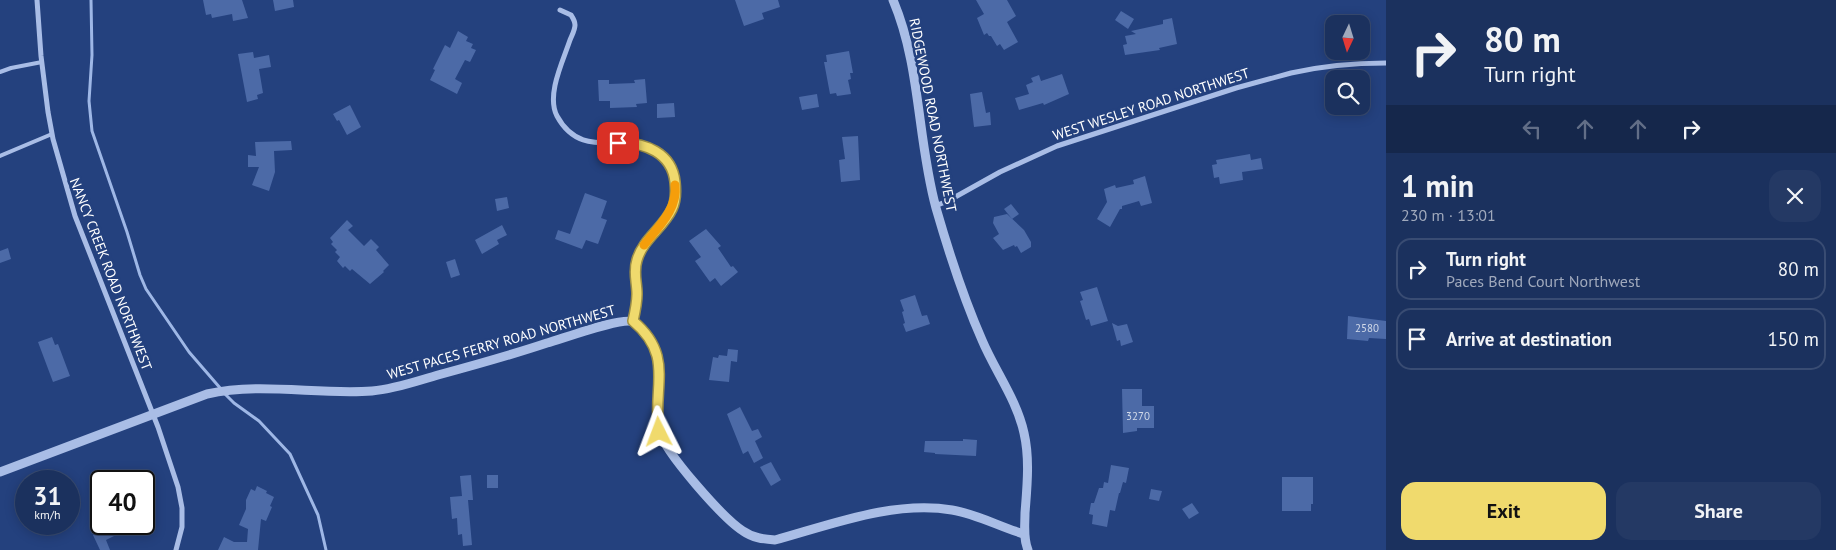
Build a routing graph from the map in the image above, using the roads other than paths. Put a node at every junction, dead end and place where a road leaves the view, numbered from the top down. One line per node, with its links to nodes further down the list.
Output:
1 (37, 0): 4 (street, NANCY CREEK ROAD NORTHWEST)
2 (893, 0): 9 (street, RIDGEWOOD ROAD NORTHWEST)
3 (560, 10): 10 (street)
4 (42, 62): 6 (lane); 7 (street, NANCY CREEK ROAD NORTHWEST)
5 (1386, 63): 9 (street, WEST WESLEY ROAD NORTHWEST)
6 (0, 72)
7 (52, 134): 8 (lane); 11 (street, NANCY CREEK ROAD NORTHWEST)
8 (0, 156)
9 (935, 206): 13 (street, RIDGEWOOD ROAD NORTHWEST)
10 (633, 321): 11 (street, WEST PACES FERRY ROAD NORTHWEST); 13 (street, WEST PACES FERRY ROAD NORTHWEST)
11 (153, 413): 12 (street, WEST PACES FERRY ROAD NORTHWEST); 14 (street, NANCY CREEK ROAD NORTHWEST)
12 (0, 472)
13 (1024, 534): 15 (street, RIDGEWOOD ROAD NORTHWEST)
14 (176, 550)
15 (1028, 550)

